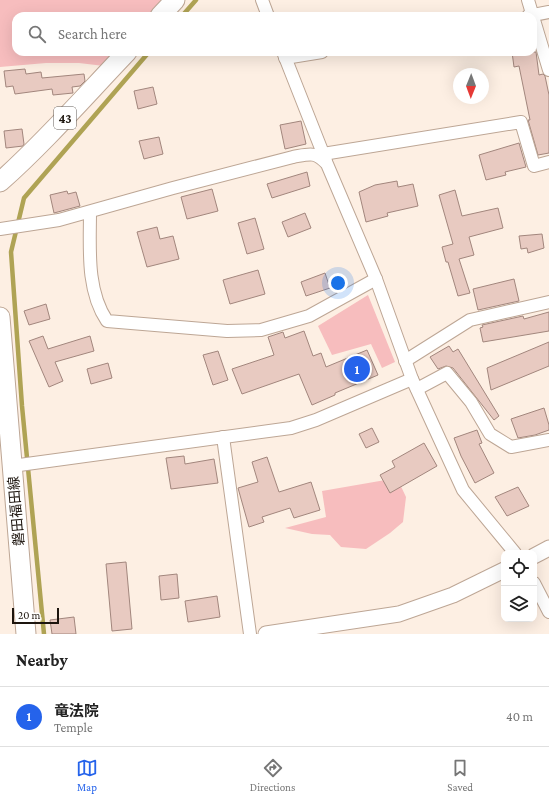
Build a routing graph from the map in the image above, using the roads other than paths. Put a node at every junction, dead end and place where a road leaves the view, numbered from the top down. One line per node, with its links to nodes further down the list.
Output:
1 (175, 0): 4 (main road)
2 (262, 0): 5 (street)
3 (528, 0): 6 (street)
4 (164, 12)
5 (266, 12)
6 (530, 12)
7 (549, 12): 8 (street)
8 (537, 15)
9 (537, 36): 12 (street)
10 (123, 56): 15 (main road, 43)
11 (284, 56): 13 (street)
12 (549, 70)
13 (325, 159): 14 (street); 16 (street); 18 (street)
14 (549, 162)
15 (0, 182)
16 (90, 212): 17 (street); 18 (street)
17 (0, 229)
18 (376, 278): 21 (street)
19 (549, 302): 21 (street)
20 (0, 317): 25 (main road, 磐田福田線)
21 (405, 362): 22 (street)
22 (414, 384): 23 (street); 24 (street); 27 (street)
23 (224, 437): 25 (street); 33 (street)
24 (549, 440)
25 (12, 466): 32 (main road, 磐田福田線)
26 (549, 548): 28 (street)
27 (513, 550)
28 (537, 554)
29 (501, 571): 34 (street)
30 (536, 586): 31 (street)
31 (549, 612)
32 (26, 634)
33 (250, 634)
34 (266, 634)

